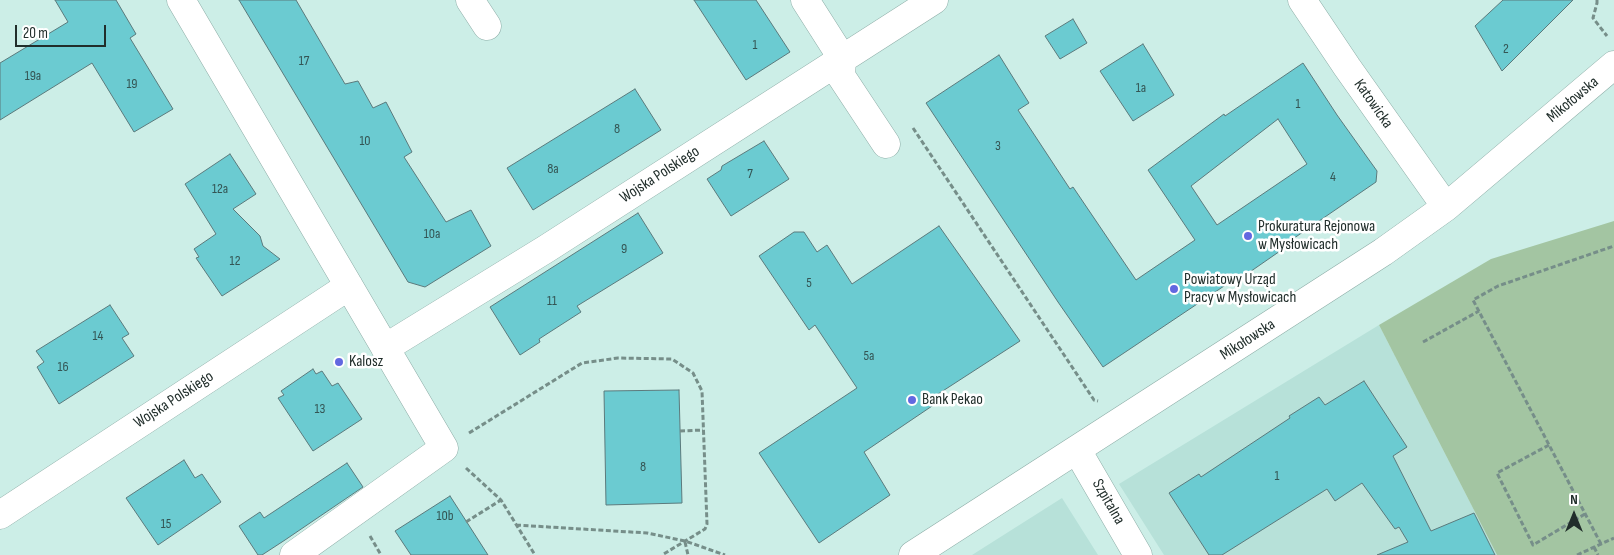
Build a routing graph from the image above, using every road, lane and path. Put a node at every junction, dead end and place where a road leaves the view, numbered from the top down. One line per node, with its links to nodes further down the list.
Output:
1 (181, 0): 15 (street)
2 (470, 0): 7 (street)
3 (805, 0): 9 (street)
4 (934, 0): 9 (street, Wojska Polskiego)
5 (1302, 0): 13 (street, Katowicka)
6 (1597, 0): 8 (path)
7 (487, 26)
8 (1609, 38)
9 (842, 58): 12 (street); 18 (street, Wojska Polskiego)
10 (1614, 65): 13 (street, Mikołowska)
11 (909, 122): 19 (path)
12 (886, 144)
13 (1446, 207): 19 (street, Mikołowska)
14 (1614, 246): 16 (path)
15 (349, 286): 18 (street); 27 (street, Wojska Polskiego)
16 (1479, 311): 17 (path); 22 (path)
17 (1423, 342)
18 (385, 348): 23 (street)
19 (1124, 420): 24 (street, Mikołowska)
20 (703, 430): 21 (path); 23 (path); 31 (path)
21 (680, 431)
22 (1549, 445): 26 (path); 26 (path)
23 (444, 448): 25 (path); 34 (street)
24 (1078, 450): 39 (street, Mikołowska); 40 (street, Szpitalna)
25 (501, 500): 28 (path); 29 (path)
26 (1585, 514): 32 (path)
27 (0, 515)
28 (466, 522)
29 (516, 525): 31 (path); 35 (path)
30 (1614, 538): 32 (path)
31 (685, 541): 36 (path); 37 (path); 38 (path)
32 (1601, 544): 33 (path)
33 (1594, 547): 41 (path); 42 (path)
34 (294, 555)
35 (535, 555)
36 (662, 555)
37 (688, 555)
38 (725, 555)
39 (913, 555)
40 (1138, 555)
41 (1578, 555)
42 (1598, 555)

